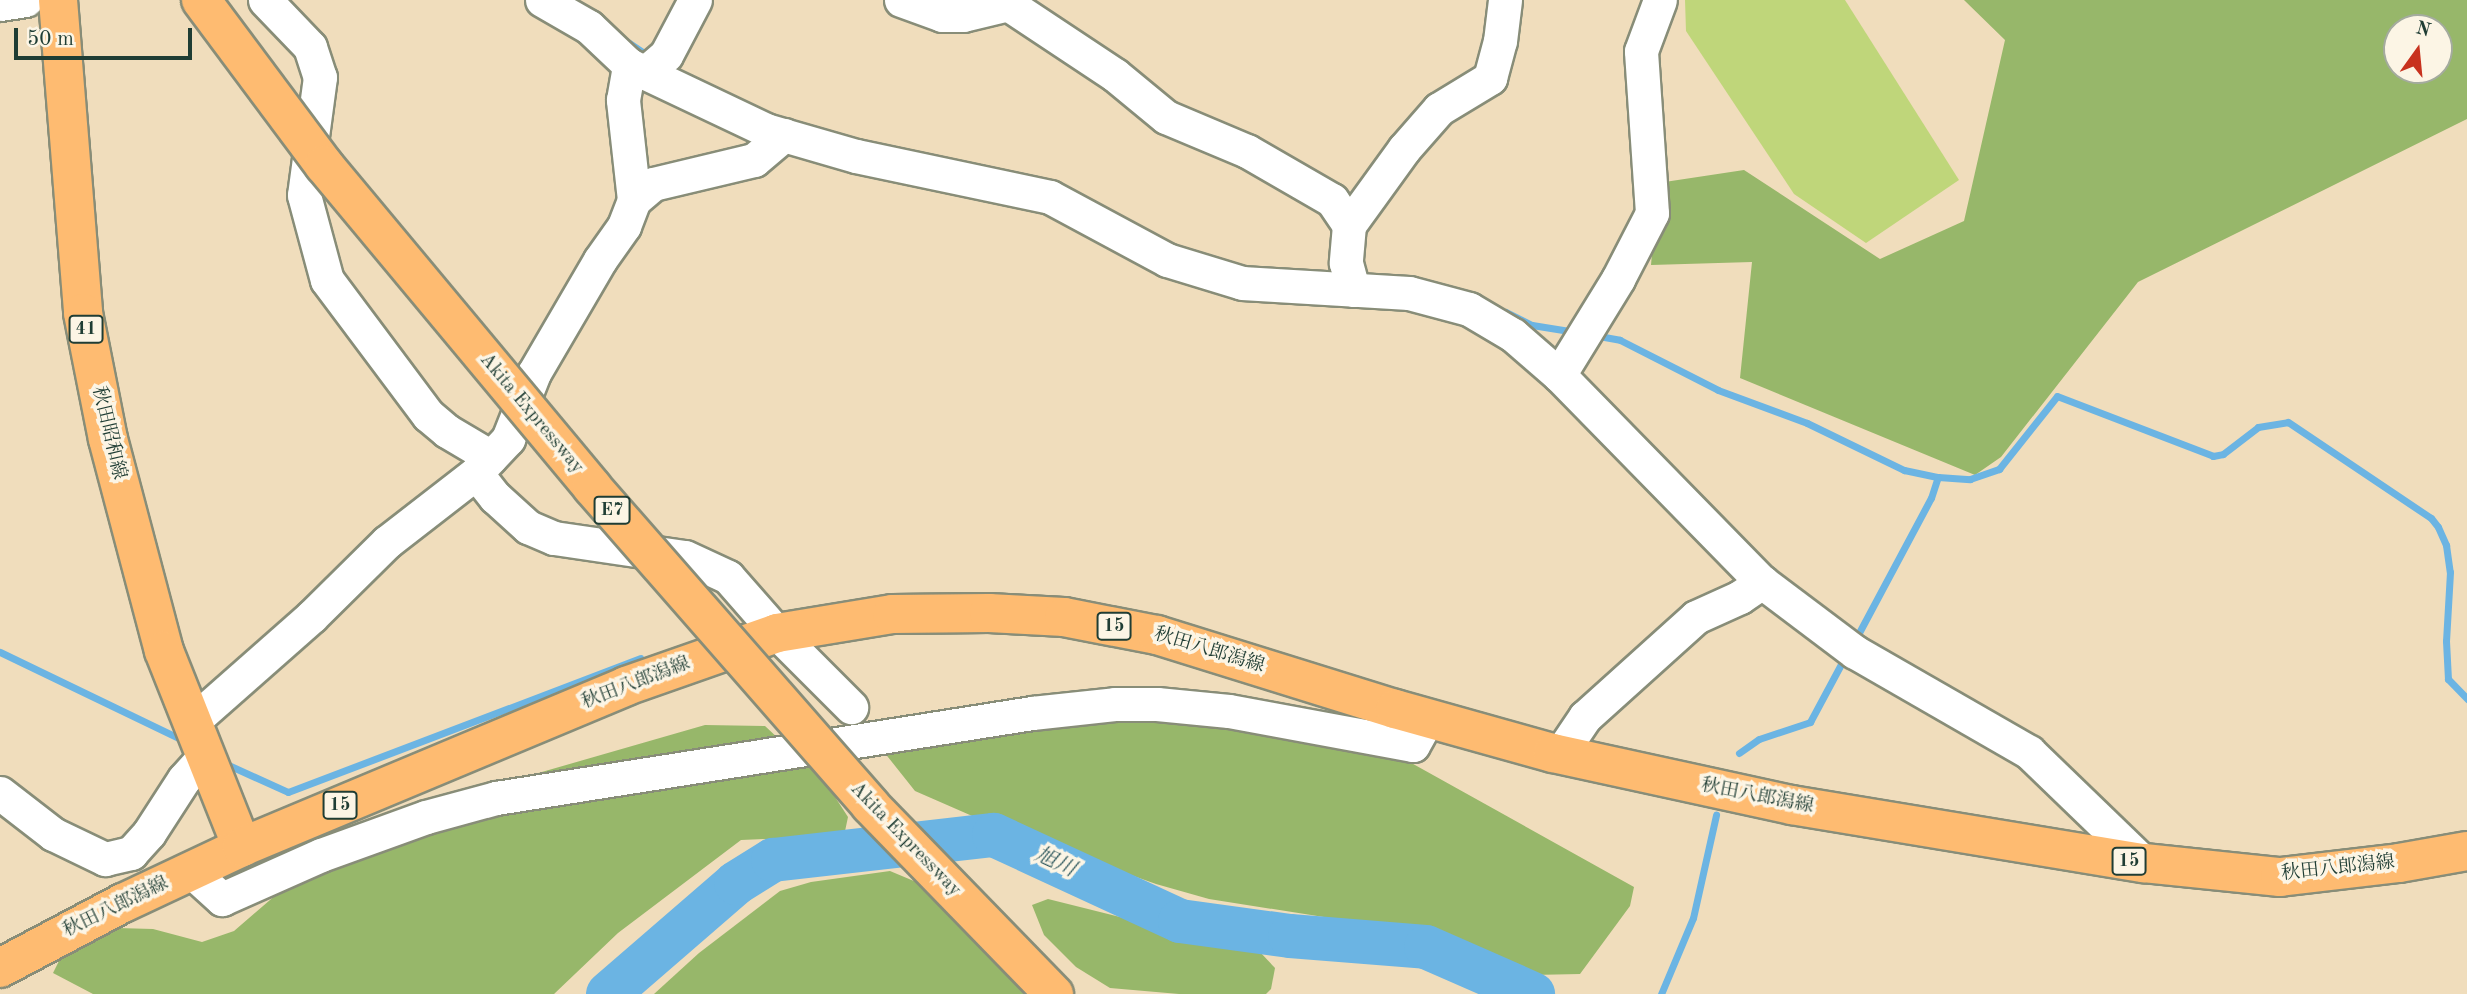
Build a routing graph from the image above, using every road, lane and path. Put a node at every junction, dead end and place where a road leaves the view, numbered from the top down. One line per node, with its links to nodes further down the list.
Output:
1 (26, 0): 10 (street)
2 (58, 0): 22 (main road, 秋田昭和線 / 41)
3 (201, 0): 30 (main road, Akita Expressway / E7, bridge)
4 (265, 0): 17 (street)
5 (543, 0): 11 (street)
6 (695, 0): 11 (street)
7 (901, 0): 14 (street)
8 (1505, 0): 14 (street)
9 (1660, 0): 16 (street)
10 (0, 4)
11 (647, 66): 12 (street); 13 (street)
12 (784, 135): 13 (street); 15 (street)
13 (634, 200): 17 (street)
14 (1349, 225): 15 (street)
15 (1350, 281): 16 (street)
16 (1559, 375): 18 (street)
17 (484, 465): 19 (street); 22 (street)
18 (1762, 582): 23 (street); 27 (street)
19 (777, 633): 20 (street); 21 (main road, 秋田八郎潟線 / 15); 25 (main road, 秋田八郎潟線 / 15)
20 (851, 707)
21 (1428, 718): 23 (main road, 秋田八郎潟線 / 15); 28 (street)
22 (198, 739): 24 (street); 25 (main road, 秋田昭和線 / 41)
23 (1560, 754): 27 (main road, 秋田八郎潟線 / 15)
24 (0, 793)
25 (242, 847): 28 (main road, 秋田八郎潟線 / 15)
26 (2467, 851): 27 (main road, 秋田八郎潟線 / 15)
27 (2144, 863)
28 (191, 871): 29 (main road, 秋田八郎潟線 / 15)
29 (0, 968)
30 (1054, 994)

